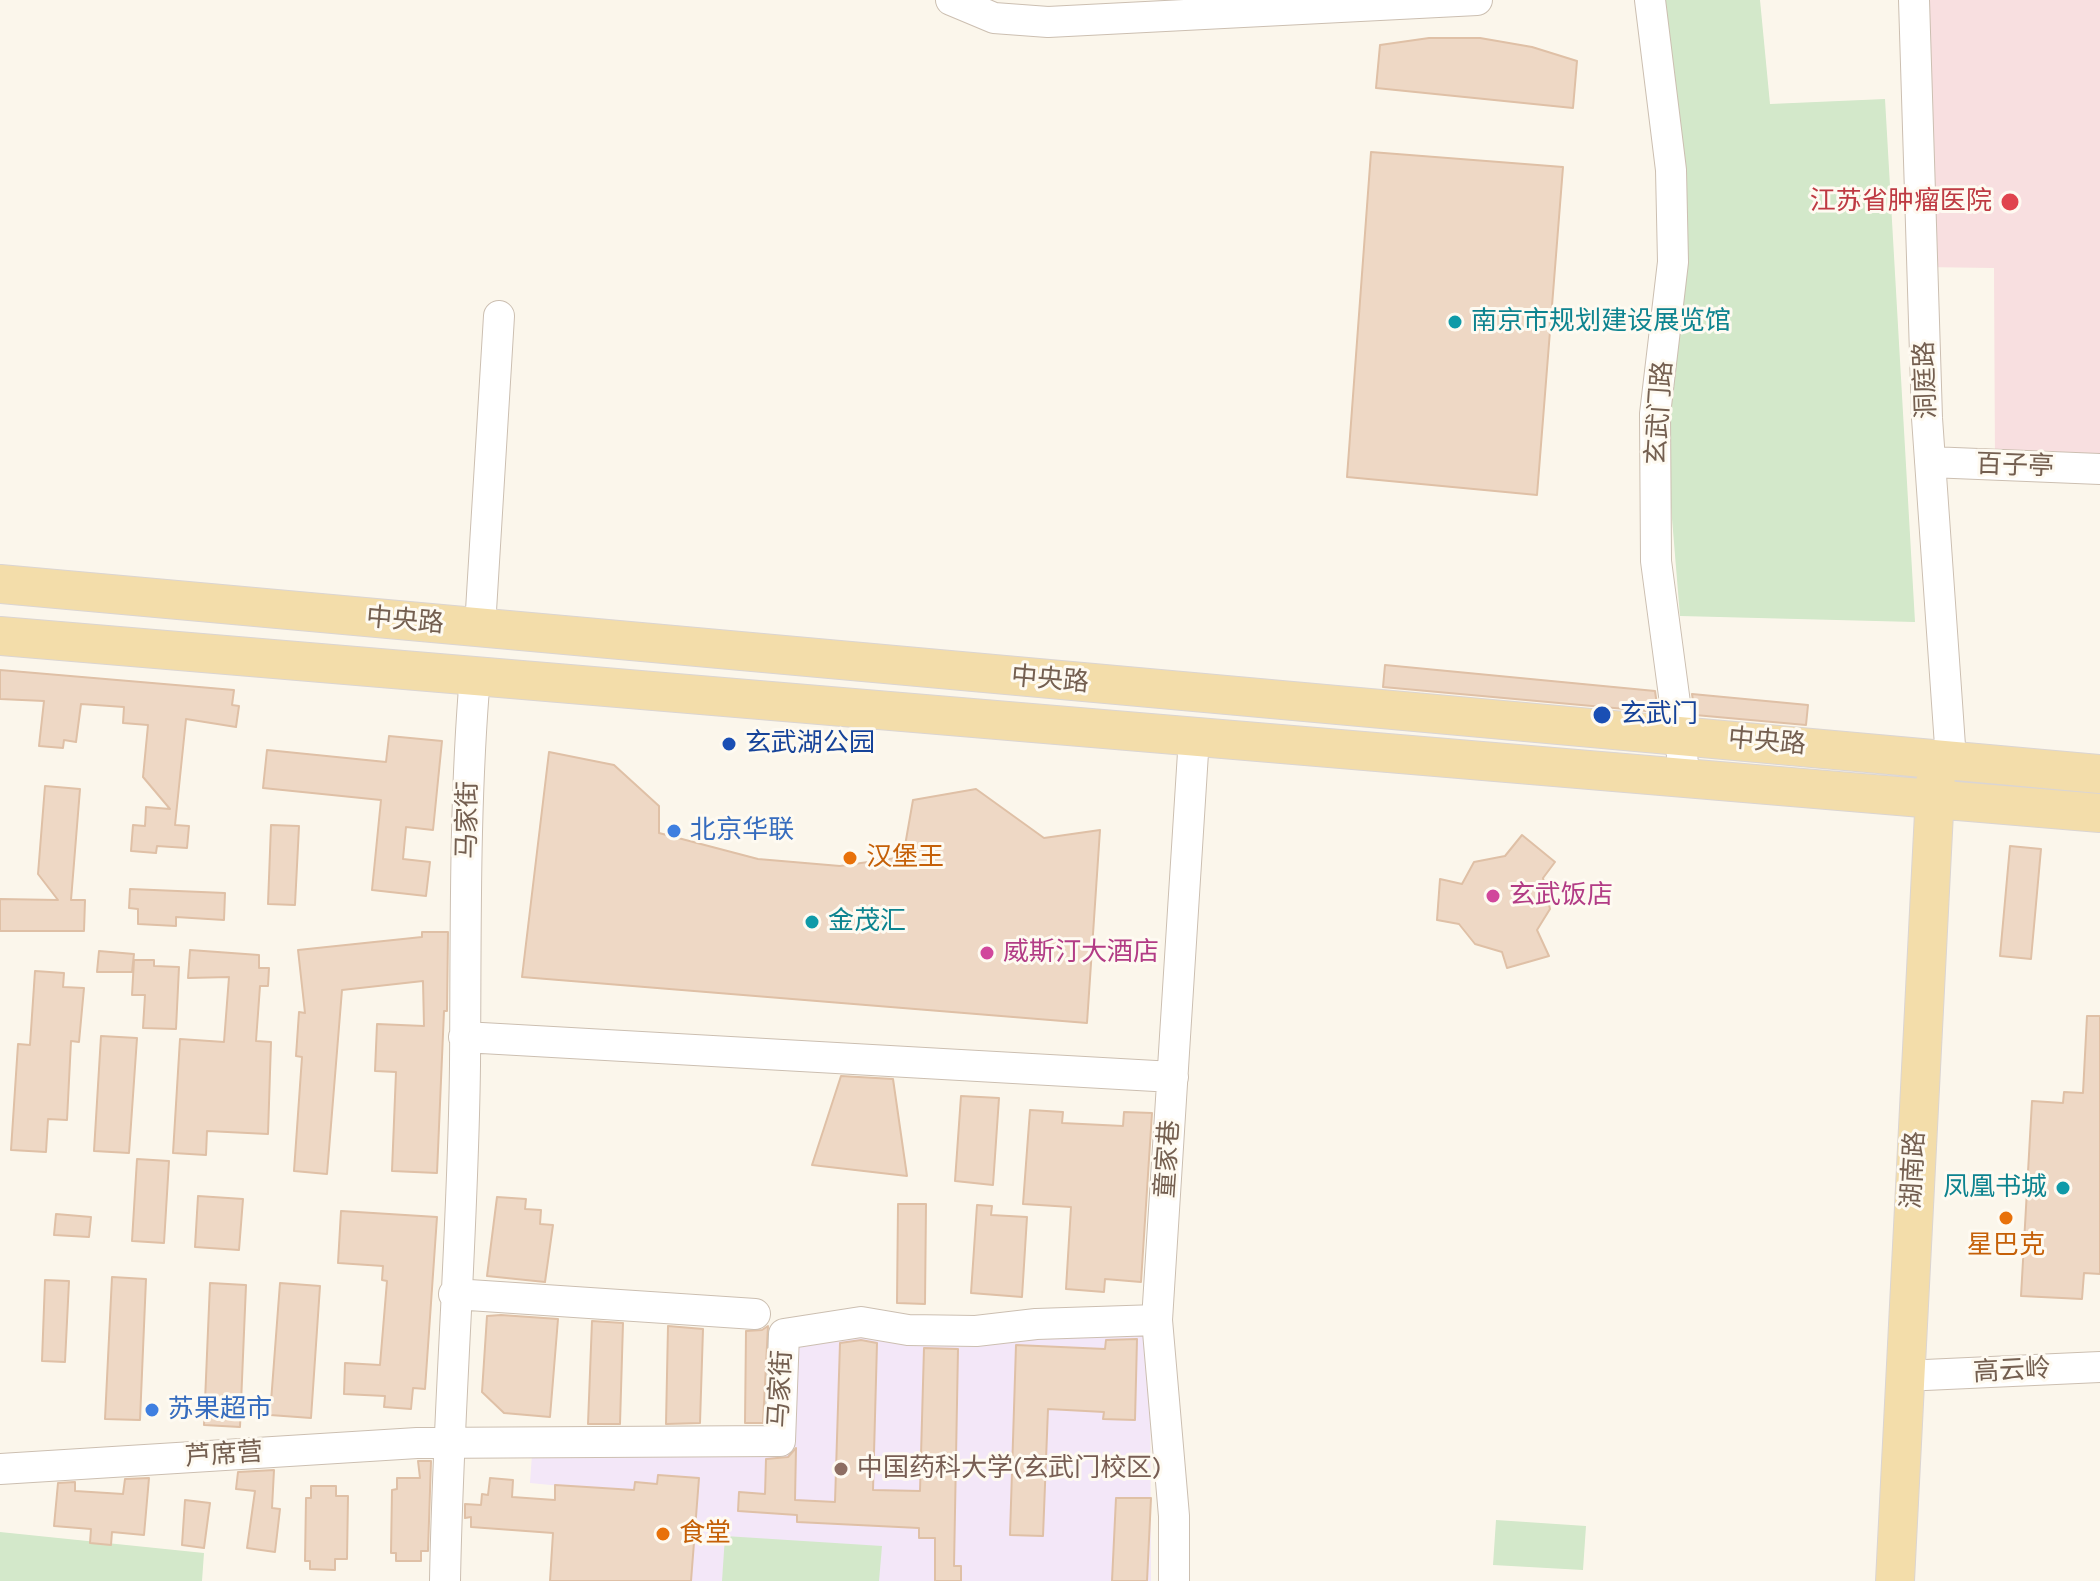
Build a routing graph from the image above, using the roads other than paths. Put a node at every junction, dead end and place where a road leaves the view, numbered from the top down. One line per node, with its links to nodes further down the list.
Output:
1 (951, 0): 2 (street)
2 (1477, 0)
3 (1650, 0): 12 (street, 玄武门路)
4 (1914, 0): 6 (street, 洞庭路)
5 (499, 316): 9 (street)
6 (1930, 462): 7 (street, 百子亭); 14 (street, 洞庭路)
7 (2100, 469)
8 (0, 584): 9 (main road, 中央路)
9 (480, 627): 12 (main road, 中央路)
10 (0, 636): 11 (main road, 中央路)
11 (475, 676): 13 (main road, 中央路); 19 (street, 马家街)
12 (1678, 734): 14 (main road, 中央路); 16 (street, 玄武门路)
13 (1194, 737): 16 (main road, 中央路); 20 (street, 童家巷)
14 (1944, 759): 15 (main road, 中央路); 17 (main road, 湖南路)
15 (2100, 774)
16 (1685, 778): 17 (main road, 中央路)
17 (1942, 800): 18 (main road, 中央路); 25 (main road, 湖南路); 30 (main road, 湖南路)
18 (2100, 813)
19 (464, 1037): 20 (street); 21 (street, 马家街)
20 (1173, 1077): 23 (street, 童家巷)
21 (454, 1294): 22 (street); 26 (street, 马家街)
22 (755, 1314)
23 (1157, 1320): 26 (street, 马家街); 29 (street, 童家巷)
24 (2100, 1367): 25 (street, 高云岭)
25 (1925, 1375): 31 (main road, 湖南路)
26 (447, 1443): 27 (street, 芦席营); 28 (street, 马家街)
27 (0, 1469)
28 (445, 1581)
29 (1174, 1581)
30 (1895, 1581)
31 (1914, 1581)

